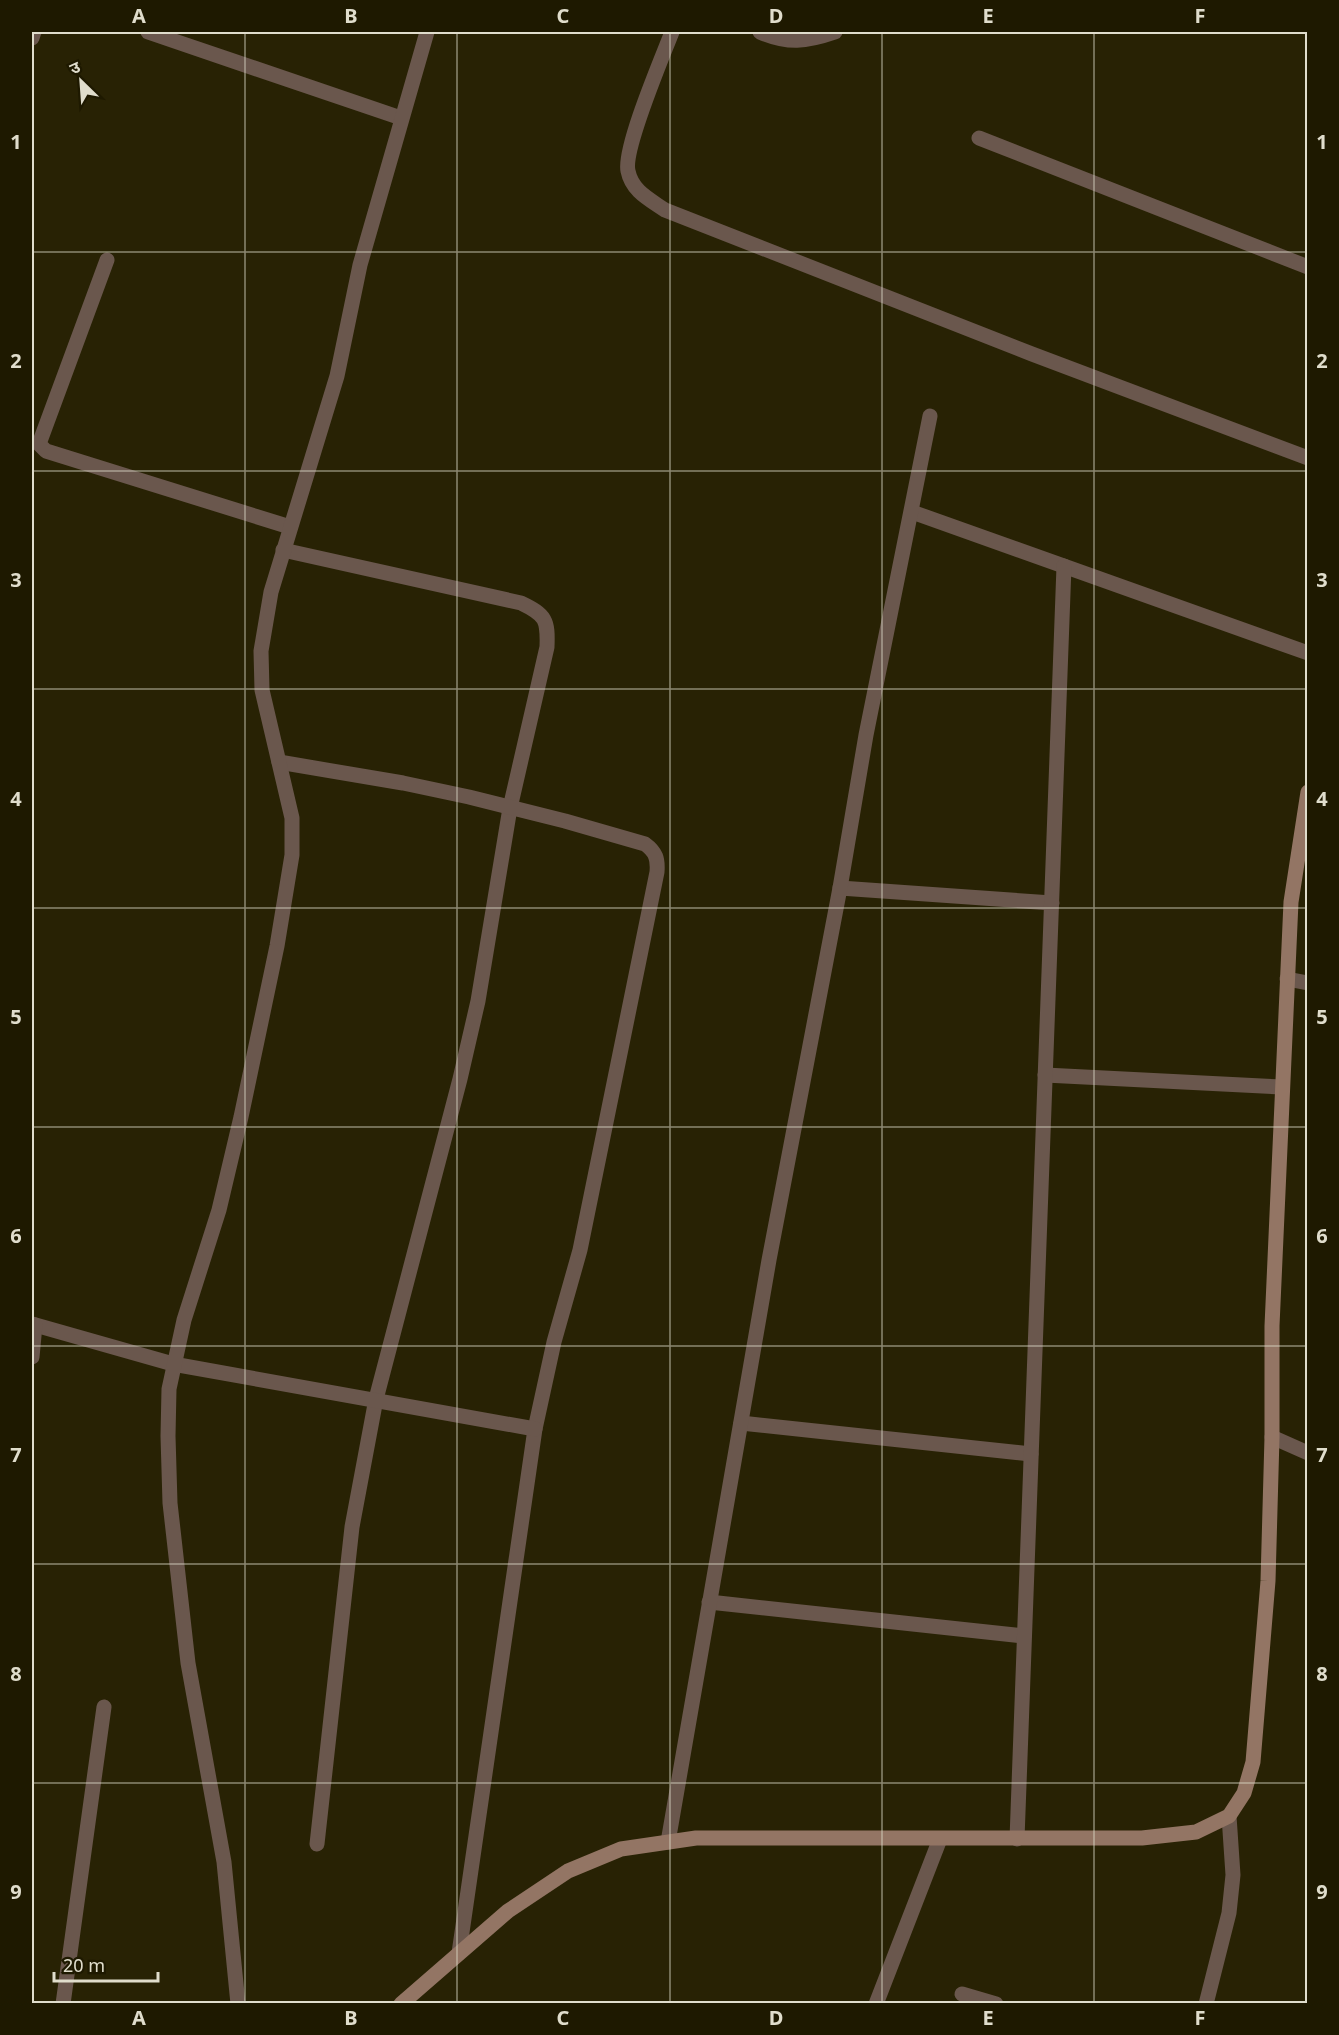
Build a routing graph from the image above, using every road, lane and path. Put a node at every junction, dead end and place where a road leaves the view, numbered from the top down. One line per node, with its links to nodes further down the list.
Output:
1 (34, 32): 7 (street)
2 (148, 32): 8 (street)
3 (427, 32): 8 (street)
4 (672, 32): 13 (street)
5 (759, 32): 6 (street)
6 (835, 32)
7 (32, 38)
8 (401, 118): 15 (street)
9 (979, 138): 11 (street)
10 (107, 260): 15 (street)
11 (1308, 267)
12 (930, 416): 14 (street)
13 (1308, 458)
14 (912, 512): 17 (street); 22 (street)
15 (290, 527): 16 (street)
16 (283, 550): 19 (street); 21 (street)
17 (1064, 566): 18 (street); 23 (street)
18 (1308, 653)
19 (279, 762): 21 (street); 30 (street)
20 (1308, 792): 24 (street)
21 (510, 808): 31 (street); 33 (street)
22 (840, 888): 23 (street); 32 (street)
23 (1052, 903): 26 (street)
24 (1287, 979): 25 (street); 27 (street)
25 (1308, 983)
26 (1045, 1075): 27 (street); 36 (street)
27 (1282, 1087): 34 (street)
28 (33, 1324): 29 (street); 30 (street)
29 (32, 1357)
30 (173, 1364): 31 (street); 49 (street)
31 (376, 1399): 33 (street); 44 (street)
32 (741, 1423): 36 (street); 37 (street)
33 (535, 1429): 45 (street)
34 (1272, 1437): 35 (street); 40 (street)
35 (1308, 1453)
36 (1031, 1454): 38 (street)
37 (709, 1602): 38 (street); 43 (street)
38 (1024, 1636): 42 (street)
39 (104, 1707): 48 (street)
40 (1229, 1816): 42 (street); 52 (street)
41 (940, 1839): 42 (street); 43 (street); 50 (street)
42 (1017, 1839)
43 (668, 1842): 45 (street)
44 (317, 1844)
45 (459, 1953): 47 (street)
46 (962, 1994): 51 (street)
47 (408, 2002)
48 (63, 2004)
49 (238, 2004)
50 (876, 2004)
51 (996, 2004)
52 (1206, 2004)

